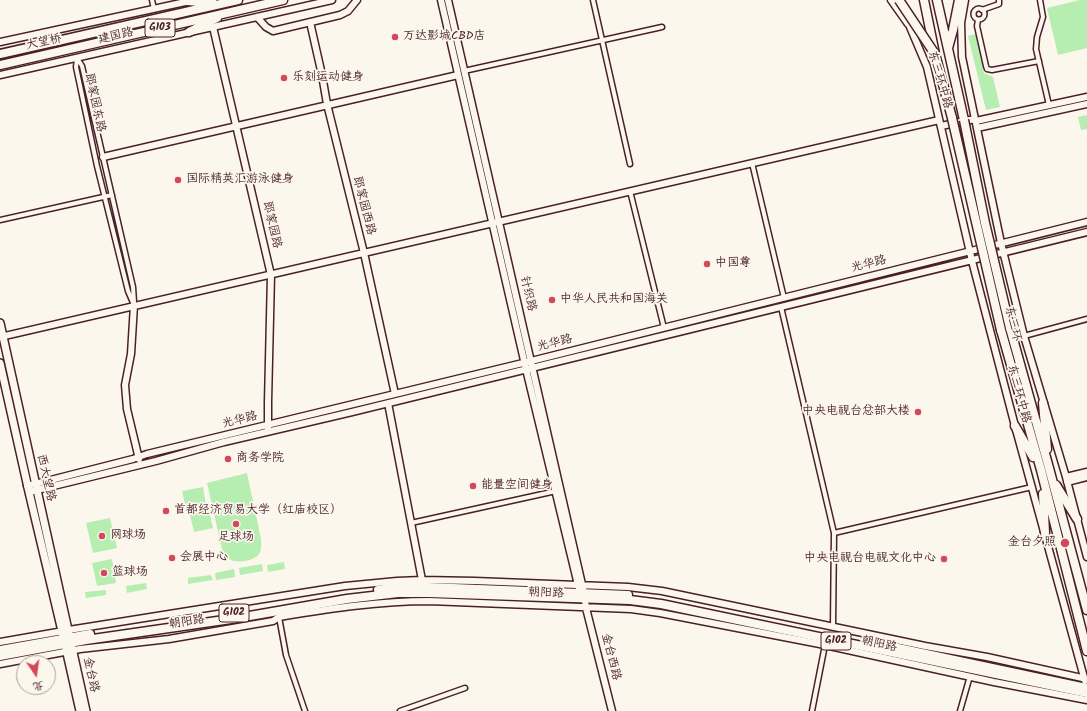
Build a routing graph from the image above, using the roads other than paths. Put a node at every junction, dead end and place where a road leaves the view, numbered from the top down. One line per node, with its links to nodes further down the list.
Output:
1 (152, 0): 20 (street)
2 (238, 0): 19 (highway, 建国路 / G103)
3 (283, 0): 22 (highway, 建国路 / G103)
4 (332, 0): 23 (street, 建国路)
5 (357, 0): 25 (street)
6 (441, 0): 42 (street, 针织路)
7 (448, 0): 40 (street, 针织路)
8 (593, 0): 31 (street)
9 (891, 0): 28 (street)
10 (898, 0): 36 (highway, bridge)
11 (904, 0): 28 (street, 东三环中路)
12 (924, 0): 36 (highway, 东三环)
13 (937, 0): 34 (highway, 东三环)
14 (959, 0): 34 (highway)
15 (965, 0): 47 (street, 东三环中路)
16 (999, 0): 21 (street)
17 (1040, 0): 38 (street)
18 (190, 1): 19 (highway); 20 (street, 建国路)
19 (221, 4): 30 (highway, 建国路 / G103)
20 (154, 8): 32 (street, 建国路)
21 (982, 10): 24 (street); 24 (street)
22 (228, 12): 29 (highway); 33 (highway, 建国路 / G103)
23 (257, 17): 25 (street); 26 (street, 建国路)
24 (978, 20): 38 (street)
25 (310, 22): 44 (street, 郎家园西路)
26 (213, 27): 29 (street, 建国路); 49 (street, 郎家园路)
27 (662, 27): 31 (street)
28 (910, 27): 48 (street, 东三环中路)
29 (189, 32): 37 (street, 建国路)
30 (90, 33): 35 (highway, 大望桥 / G103)
31 (602, 40): 40 (street); 53 (street)
32 (0, 42)
33 (93, 44): 39 (highway, 大望桥 / G103)
34 (948, 48): 84 (highway, 东三环, bridge)
35 (0, 54)
36 (936, 54): 85 (highway, 东三环, bridge)
37 (77, 58): 41 (street, 建国路); 51 (street, 郎家园东路); 56 (street, 郎家园东路)
38 (1038, 61): 46 (street)
39 (0, 65)
40 (464, 70): 58 (street, 针织路)
41 (0, 75)
42 (458, 75): 44 (street); 58 (street, 针织路)
43 (1087, 97): 46 (street)
44 (327, 104): 49 (street); 63 (street, 郎家园西路)
45 (1087, 104): 50 (street)
46 (1049, 105): 47 (street)
47 (976, 120): 48 (street); 50 (street, 东三环中路)
48 (940, 123): 52 (street); 62 (street, 东三环中路)
49 (236, 126): 51 (street); 66 (street, 郎家园路)
50 (977, 128): 61 (street, 东三环中路)
51 (103, 157): 55 (street, 郎家园东路)
52 (752, 163): 54 (street); 67 (street)
53 (630, 164)
54 (630, 191): 58 (street); 72 (street)
55 (112, 195): 56 (street); 68 (street, 郎家园东路)
56 (105, 197): 57 (street); 68 (street, 郎家园东路)
57 (0, 220)
58 (496, 222): 63 (street); 76 (street, 针织路)
59 (1087, 222): 61 (street, 光华路)
60 (1087, 232): 64 (street, 光华路)
61 (1001, 243): 62 (street, 光华路); 64 (street, 东三环中路)
62 (970, 251): 65 (street, 东三环中路); 67 (street, 光华路)
63 (364, 253): 66 (street); 77 (street, 郎家园西路)
64 (1004, 253): 65 (street, 光华路); 74 (street, 东三环中路)
65 (972, 261): 69 (street, 光华路); 80 (street, 东三环中路)
66 (271, 275): 68 (street); 81 (street, 郎家园路)
67 (784, 298): 72 (street, 光华路)
68 (134, 306): 73 (street); 82 (street, 郎家园东路)
69 (781, 307): 76 (street, 光华路); 96 (street)
70 (1087, 318): 74 (street)
71 (0, 323): 73 (main road, 西大望路)
72 (664, 328): 76 (street, 光华路)
73 (1, 336): 90 (main road, 西大望路)
74 (1024, 336): 79 (street, 东三环中路)
75 (0, 362): 92 (main road, 西大望路)
76 (529, 365): 77 (street, 光华路); 78 (street, 光华路); 93 (street, 针织路)
77 (395, 394): 81 (street, 光华路)
78 (388, 403): 81 (street, 光华路); 95 (street)
79 (1043, 403): 84 (highway); 89 (street, 东三环中路)
80 (1015, 426): 85 (highway); 91 (street, 东三环中路)
81 (268, 428): 82 (street, 光华路); 83 (street, 光华路)
82 (139, 457): 83 (street, 郎家园东路); 90 (street, 光华路)
83 (141, 465): 90 (street, 光华路)
84 (1049, 468): 88 (highway, 东三环)
85 (1041, 470): 88 (highway, 东三环)
86 (1087, 472): 89 (street)
87 (1087, 477): 89 (street)
88 (1047, 478): 94 (highway); 97 (highway); 102 (highway, 东三环); 109 (highway, 东三环)
89 (1067, 480): 94 (street, 东三环中路)
90 (36, 487): 92 (street, 光华路); 105 (main road, 西大望路)
91 (1032, 487): 96 (street); 97 (street, 东三环中路)
92 (28, 489): 105 (main road, 西大望路)
93 (558, 491): 95 (street); 101 (street, 针织路)
94 (1077, 519): 98 (street, 东三环中路)
95 (411, 523): 99 (street)
96 (834, 533): 104 (street)
97 (1044, 533): 113 (street, 东三环中路)
98 (1087, 557)
99 (422, 580): 100 (street, 朝阳路); 101 (street, 朝阳路)
100 (398, 591): 101 (street, 朝阳路); 101 (highway, 朝阳路 / G102); 103 (street, 朝阳路); 105 (highway, 朝阳路 / G102)
101 (582, 594): 104 (street, 朝阳路); 107 (street, 朝阳路); 113 (highway, 朝阳路 / G102); 120 (street, 金台西路)
102 (1087, 610)
103 (279, 617): 105 (street, 朝阳路); 118 (street)
104 (833, 626): 113 (street, 朝阳路)
105 (68, 641): 106 (street, 朝阳路); 108 (highway, 朝阳路 / G102); 110 (highway, 朝阳路 / G102); 111 (street, 朝阳路); 116 (main road, 金台路); 117 (main road, 金台路)
106 (0, 642)
107 (824, 645): 112 (street, 朝阳路); 121 (street)
108 (0, 650)
109 (1087, 650)
110 (0, 656)
111 (0, 664)
112 (970, 676): 115 (street, 朝阳路); 122 (street)
113 (1086, 686)
114 (465, 688): 119 (street)
115 (1087, 700)
116 (80, 711)
117 (86, 711)
118 (305, 711)
119 (400, 711)
120 (612, 711)
121 (812, 711)
122 (960, 711)

